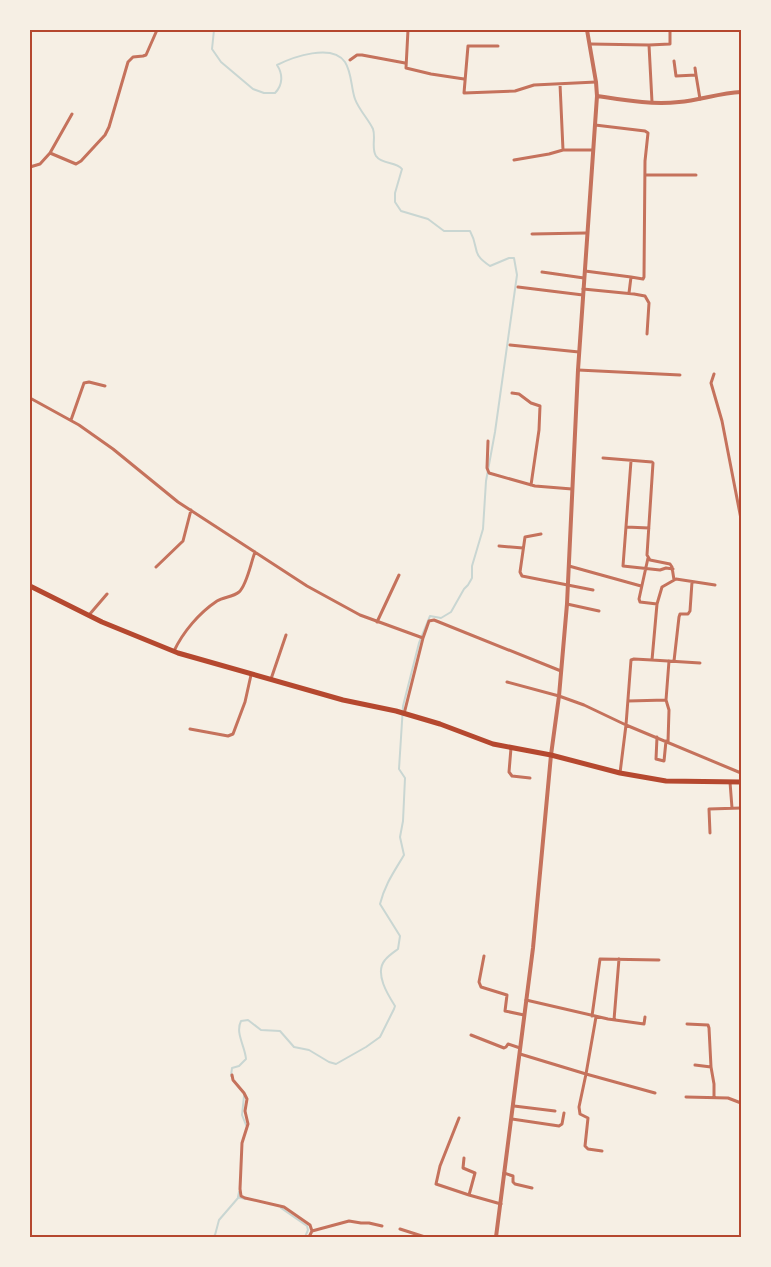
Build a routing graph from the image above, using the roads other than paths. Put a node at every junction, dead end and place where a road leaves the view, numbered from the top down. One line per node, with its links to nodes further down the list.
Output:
1 (158, 30): 24 (street)
2 (408, 30): 10 (street)
3 (587, 30): 5 (street)
4 (670, 30): 6 (street)
5 (590, 44): 6 (street); 14 (street)
6 (649, 45): 19 (street)
7 (498, 46): 13 (street)
8 (350, 60): 10 (street)
9 (674, 61): 12 (street)
10 (405, 63): 13 (street)
11 (695, 68): 12 (street)
12 (696, 75): 18 (street)
13 (464, 78): 15 (street)
14 (595, 82): 15 (street); 17 (street)
15 (560, 84): 22 (street)
16 (741, 92): 18 (street)
17 (597, 96): 19 (street); 21 (street)
18 (700, 99): 19 (street)
19 (652, 102)
20 (72, 114): 24 (street)
21 (594, 125): 23 (street); 27 (street)
22 (563, 150): 23 (street); 25 (street)
23 (593, 150): 29 (street)
24 (50, 153): 26 (street)
25 (514, 160)
26 (30, 167)
27 (645, 175): 28 (street); 33 (street)
28 (696, 175)
29 (586, 233): 30 (street); 31 (street)
30 (532, 234)
31 (585, 271): 33 (street); 34 (street)
32 (542, 272): 34 (street)
33 (630, 277): 37 (street)
34 (584, 278): 36 (street)
35 (518, 287): 38 (street)
36 (583, 289): 37 (street); 38 (street)
37 (629, 294): 39 (street)
38 (583, 295): 41 (street)
39 (647, 334)
40 (510, 345): 41 (street)
41 (580, 352): 42 (street)
42 (578, 370): 44 (street); 53 (street)
43 (714, 374): 55 (street)
44 (680, 375)
45 (105, 386): 48 (street)
46 (512, 393): 52 (street)
47 (30, 398): 48 (street)
48 (71, 420): 54 (street)
49 (488, 441): 52 (street)
50 (603, 458): 51 (street)
51 (631, 460): 56 (street); 57 (street)
52 (531, 485): 53 (street)
53 (572, 490): 63 (street)
54 (191, 510): 61 (street); 64 (street)
55 (741, 519)
56 (626, 527): 57 (street); 65 (street)
57 (649, 528): 62 (street)
58 (541, 534): 60 (street)
59 (499, 546): 60 (street)
60 (523, 548): 70 (street)
61 (255, 552): 80 (street); 83 (street)
62 (648, 558): 65 (street); 66 (street)
63 (569, 566): 70 (street); 73 (street)
64 (156, 567)
65 (646, 569): 66 (street); 73 (street)
66 (674, 569): 68 (street)
67 (399, 575): 80 (street)
68 (674, 580): 69 (street); 77 (street)
69 (692, 582): 71 (street); 86 (street)
70 (568, 584): 74 (street); 76 (street)
71 (715, 585)
72 (30, 586): 79 (main road)
73 (641, 586): 77 (street)
74 (593, 590)
75 (107, 594): 79 (street)
76 (567, 604): 78 (street); 88 (street)
77 (657, 604): 84 (street)
78 (599, 611)
79 (89, 616): 83 (main road)
80 (377, 622): 82 (street)
81 (286, 635): 90 (street)
82 (424, 638): 88 (street); 95 (street)
83 (174, 651): 89 (main road)
84 (652, 660): 85 (street); 94 (street)
85 (669, 661): 86 (street); 93 (street)
86 (674, 661): 87 (street)
87 (700, 663)
88 (561, 671): 92 (street)
89 (252, 674): 90 (main road); 97 (street)
90 (270, 680): 95 (main road)
91 (507, 682): 92 (street)
92 (559, 696): 96 (street); 101 (street)
93 (666, 700): 94 (street); 99 (street)
94 (628, 701): 96 (street)
95 (404, 714): 100 (main road)
96 (626, 725): 98 (street); 103 (street)
97 (190, 729)
98 (656, 737): 99 (street); 99 (street)
99 (667, 741): 102 (street)
100 (511, 747): 101 (main road); 104 (street)
101 (551, 755): 103 (main road); 113 (street)
102 (741, 772)
103 (620, 773): 105 (main road)
104 (530, 778)
105 (730, 782): 106 (main road); 107 (street)
106 (741, 782)
107 (732, 808): 108 (street); 109 (street)
108 (741, 808)
109 (710, 833)
110 (484, 956): 114 (street)
111 (619, 959): 112 (street); 115 (street); 117 (street)
112 (659, 960)
113 (526, 1000): 114 (street); 115 (street)
114 (524, 1015): 120 (street)
115 (594, 1016): 117 (street); 124 (street)
116 (645, 1017): 117 (street)
117 (614, 1020)
118 (687, 1024): 123 (street)
119 (471, 1035): 120 (street)
120 (521, 1048): 121 (street)
121 (520, 1054): 124 (street); 130 (street)
122 (695, 1065): 123 (street)
123 (712, 1067): 128 (street)
124 (586, 1074): 126 (street); 135 (street)
125 (232, 1075): 143 (street)
126 (655, 1093)
127 (686, 1097): 128 (street)
128 (714, 1097): 129 (street)
129 (741, 1103)
130 (514, 1106): 131 (street); 134 (street)
131 (555, 1111)
132 (564, 1113): 134 (street)
133 (459, 1118): 139 (street)
134 (512, 1119): 137 (street)
135 (602, 1151)
136 (464, 1158): 139 (street)
137 (504, 1173): 138 (street); 140 (street)
138 (532, 1188)
139 (469, 1195): 140 (street)
140 (500, 1204): 146 (street)
141 (382, 1226): 143 (street)
142 (400, 1229): 145 (street)
143 (312, 1231): 144 (street)
144 (309, 1237)
145 (425, 1237)
146 (496, 1237)

